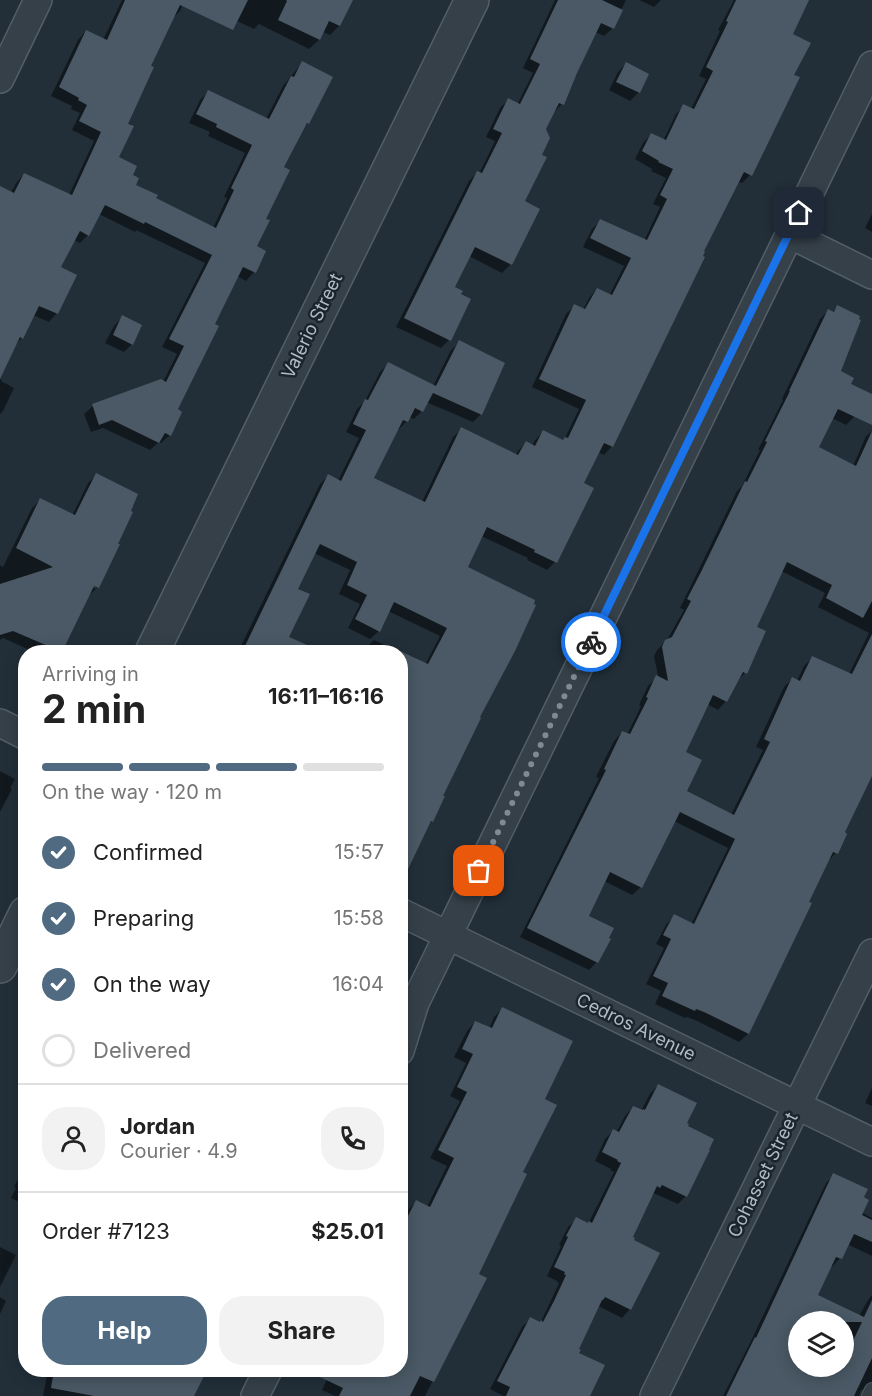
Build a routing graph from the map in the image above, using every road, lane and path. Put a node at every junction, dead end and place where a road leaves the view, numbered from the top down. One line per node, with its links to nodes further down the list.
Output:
1 (38, 0): 4 (street)
2 (472, 0): 7 (street, Valerio Street)
3 (872, 65): 5 (street)
4 (0, 79)
5 (789, 234): 6 (street); 12 (street)
6 (872, 275)
7 (155, 645)
8 (0, 723): 9 (street)
9 (18, 732)
10 (408, 916): 12 (street, Cedros Avenue)
11 (18, 929): 14 (street)
12 (448, 934): 15 (street); 16 (street, Cedros Avenue)
13 (872, 953): 16 (street, Cohasset Street)
14 (0, 966)
15 (408, 1026)
16 (797, 1106): 17 (street, Cedros Avenue); 21 (street, Cohasset Street)
17 (872, 1142)
18 (264, 1377): 20 (street)
19 (872, 1390): 22 (lane)
20 (255, 1396)
21 (654, 1396)
22 (869, 1396)

